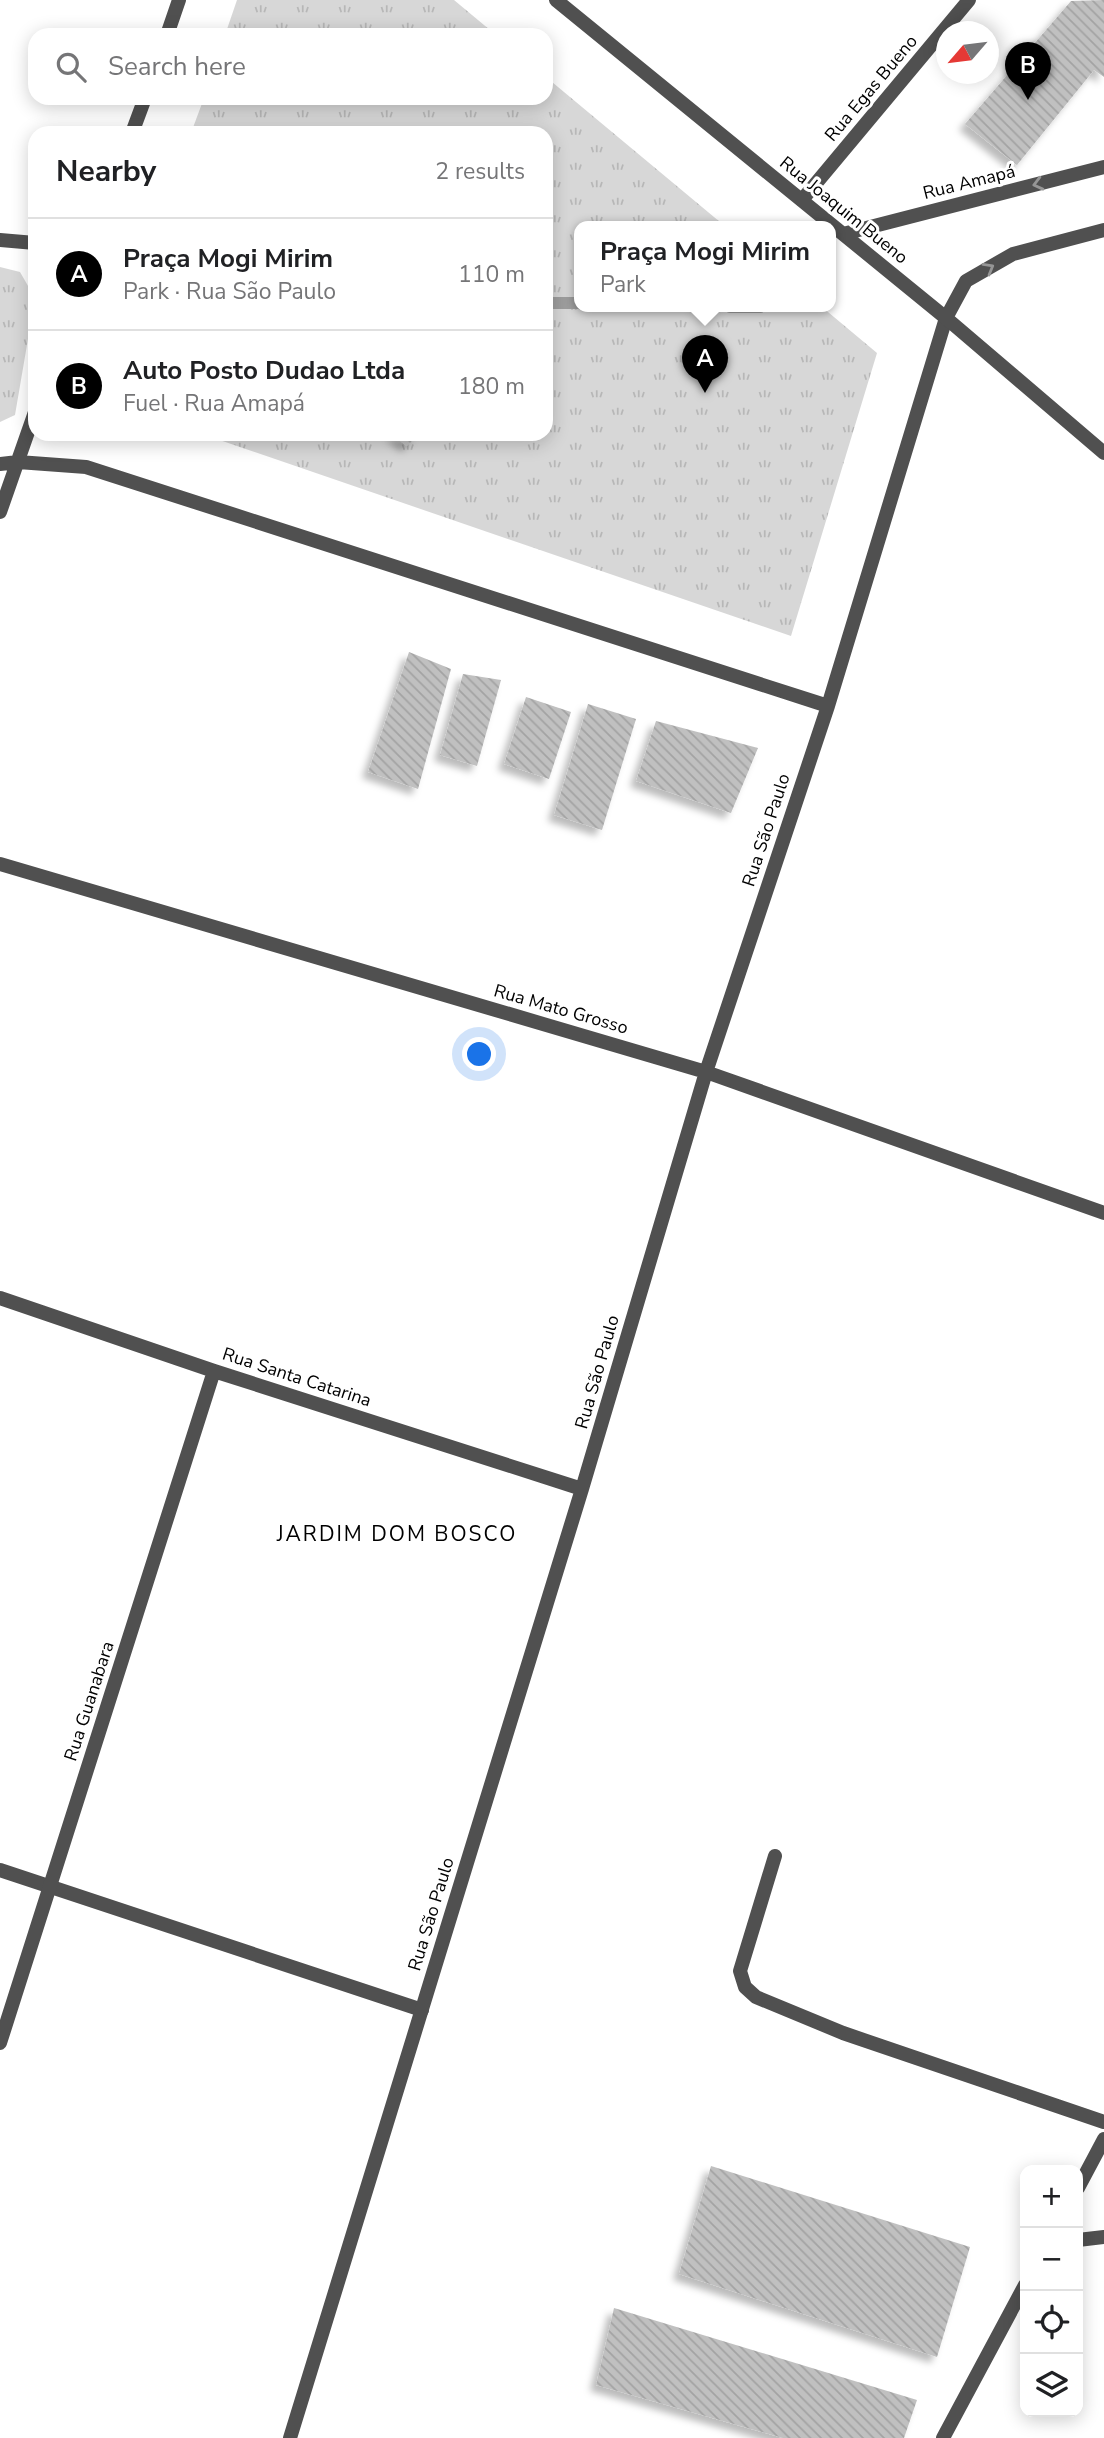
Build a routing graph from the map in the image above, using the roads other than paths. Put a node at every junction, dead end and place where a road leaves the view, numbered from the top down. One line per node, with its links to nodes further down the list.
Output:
1 (179, 0): 4 (street)
2 (556, 0): 8 (street, Rua Joaquim Bueno)
3 (969, 0): 8 (street, Rua Egas Bueno)
4 (169, 28)
5 (142, 105): 6 (street)
6 (135, 126)
7 (1104, 167): 12 (street, Rua Amapá, one-way to 12)
8 (802, 200): 9 (street, Rua Joaquim Bueno)
9 (827, 221)
10 (836, 228): 12 (street, Rua Joaquim Bueno)
11 (1104, 230): 15 (street, one-way to 11)
12 (843, 234): 15 (street, Rua Joaquim Bueno)
13 (0, 240): 14 (street)
14 (28, 242)
15 (946, 318): 17 (street, Rua Joaquim Bueno); 21 (street, Rua São Paulo)
16 (28, 433): 18 (street)
17 (1104, 453)
18 (18, 462): 19 (street); 20 (street); 21 (street)
19 (0, 464)
20 (0, 512)
21 (828, 706): 23 (street, Rua São Paulo)
22 (0, 864): 23 (street, Rua Mato Grosso)
23 (706, 1072): 24 (street, Rua Mato Grosso); 27 (street, Rua São Paulo)
24 (1104, 1213)
25 (0, 1298): 26 (street, Rua Santa Catarina)
26 (214, 1371): 27 (street, Rua Santa Catarina); 30 (street, Rua Guanabara)
27 (582, 1489): 31 (street, Rua São Paulo)
28 (775, 1856): 33 (street)
29 (0, 1870): 30 (street)
30 (50, 1885): 31 (street); 32 (street, Rua Guanabara)
31 (422, 2010): 39 (street, Rua São Paulo)
32 (0, 2043)
33 (1104, 2122)
34 (1104, 2139): 35 (street)
35 (1083, 2179)
36 (1104, 2237): 37 (street)
37 (1083, 2240)
38 (1022, 2291): 40 (street)
39 (290, 2438)
40 (943, 2438)

